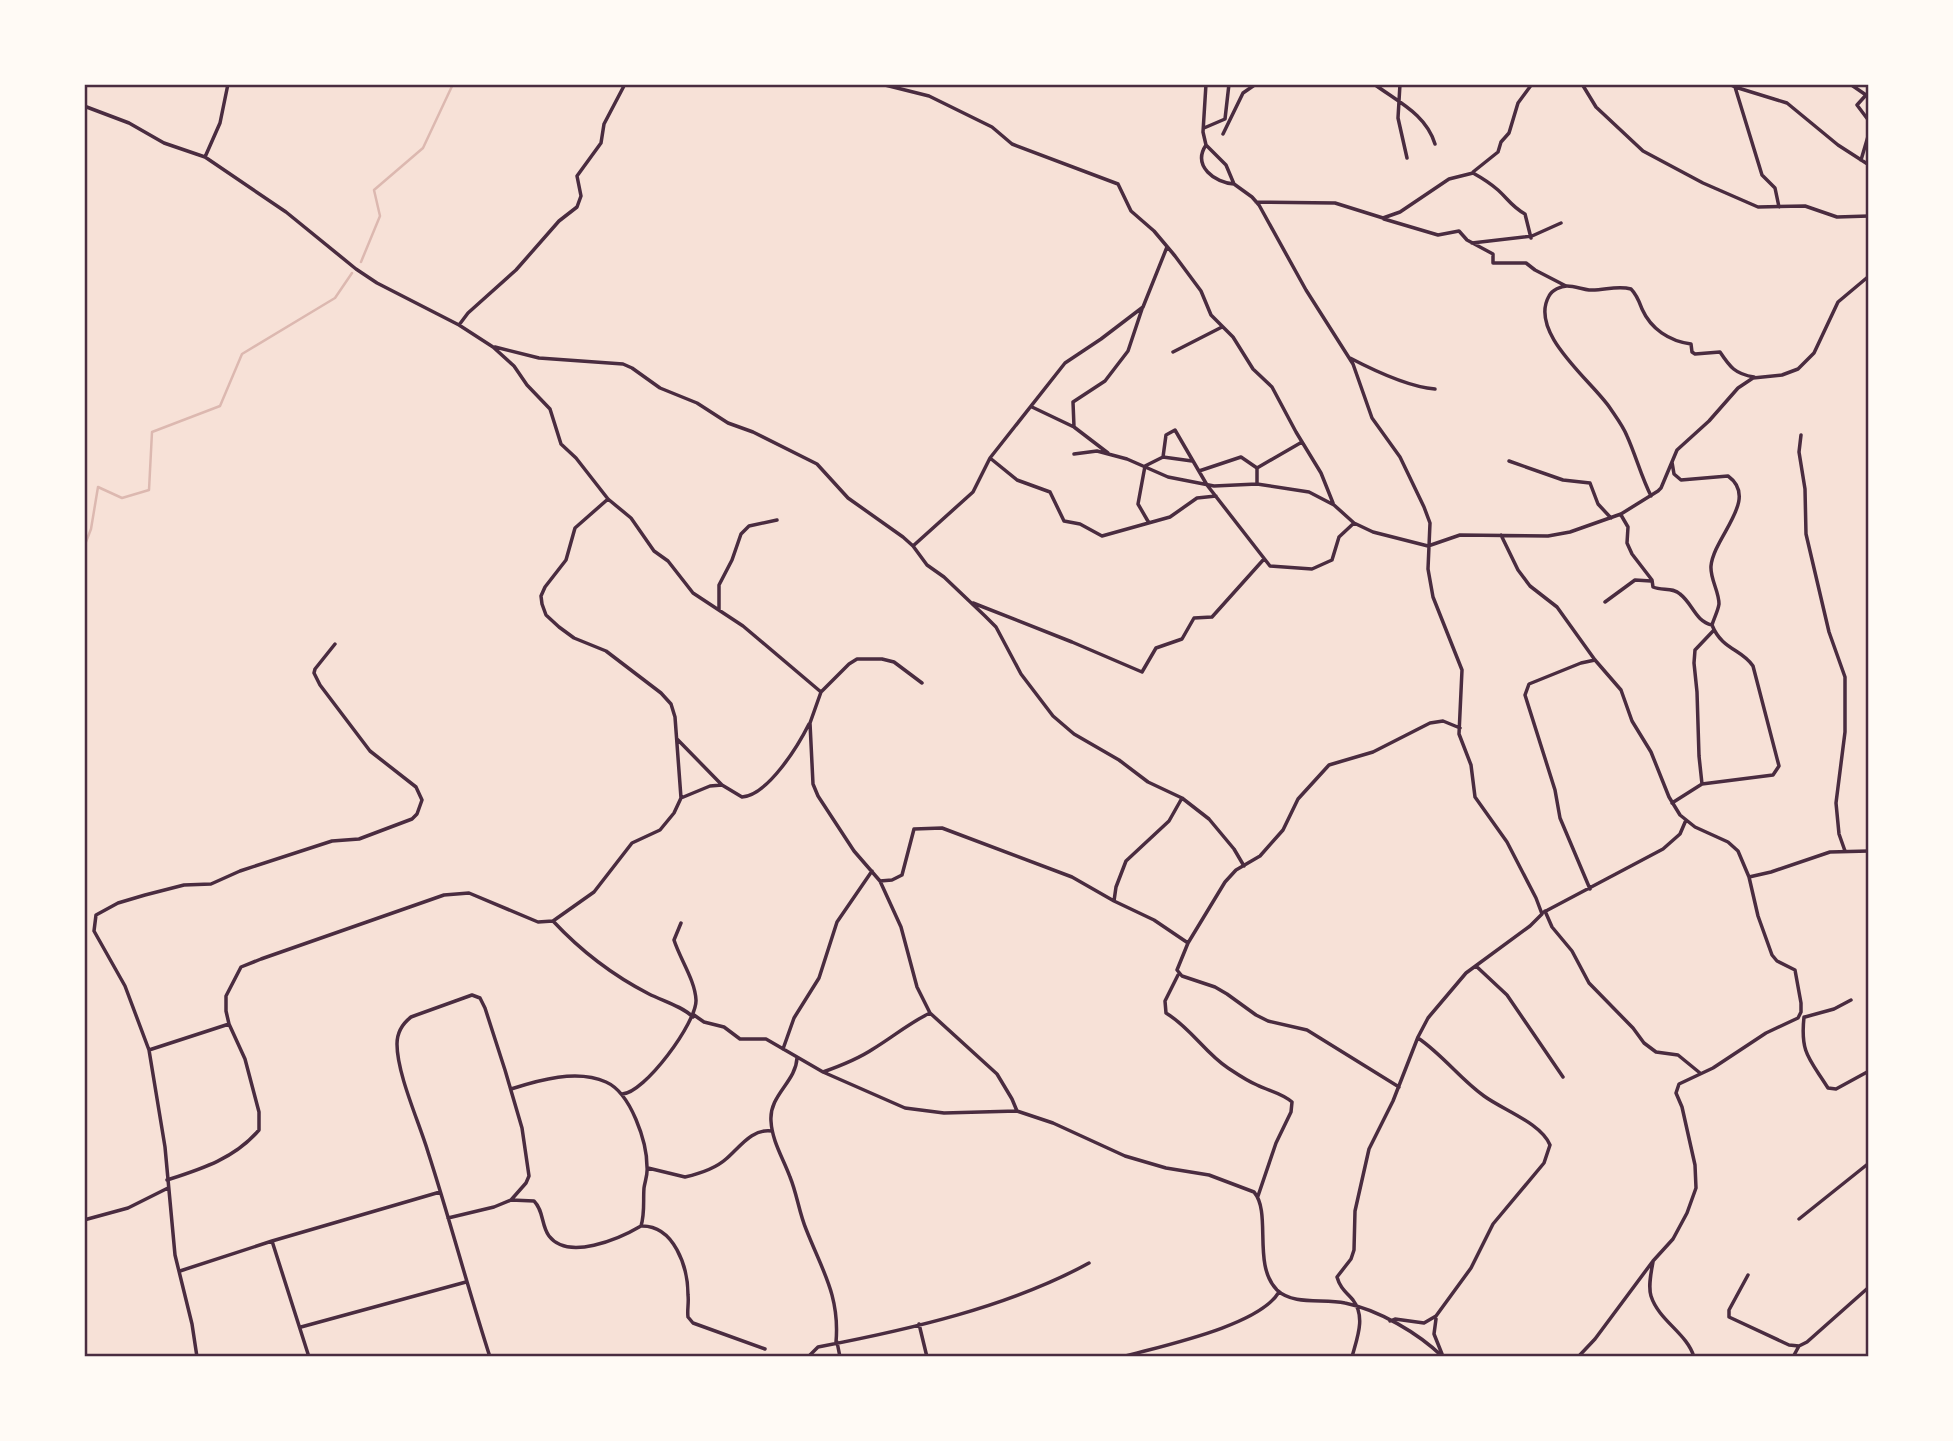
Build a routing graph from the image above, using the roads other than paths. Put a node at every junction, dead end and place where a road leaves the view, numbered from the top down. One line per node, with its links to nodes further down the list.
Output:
1 (228, 84): 22 (street)
2 (625, 84): 39 (street)
3 (881, 84): 35 (street)
4 (1206, 84): 17 (street)
5 (1229, 84): 17 (street)
6 (1256, 84): 19 (street)
7 (1374, 84): 14 (street)
8 (1400, 84): 14 (street)
9 (1532, 84): 26 (street)
10 (1582, 84): 29 (street)
11 (1729, 84): 13 (street)
12 (1850, 84): 16 (street)
13 (1735, 87): 24 (street); 29 (street)
14 (1399, 100): 20 (street); 23 (street)
15 (84, 106): 22 (street)
16 (1869, 121)
17 (1204, 128): 21 (street)
18 (1869, 133): 24 (street)
19 (1223, 134)
20 (1435, 144)
21 (1206, 145): 27 (street); 27 (street)
22 (205, 157): 39 (street)
23 (1407, 158)
24 (1861, 160): 25 (street)
25 (1869, 165)
26 (1473, 173): 31 (street); 33 (street)
27 (1234, 184): 28 (street)
28 (1256, 202): 31 (street); 43 (street)
29 (1779, 207): 30 (street)
30 (1869, 216)
31 (1383, 218): 34 (street)
32 (1562, 223): 33 (street)
33 (1531, 237): 34 (street)
34 (1472, 243): 37 (street)
35 (1167, 247): 38 (street); 40 (street)
36 (1869, 276): 44 (street)
37 (1566, 286): 44 (street); 63 (street)
38 (1143, 307): 46 (street); 47 (street)
39 (459, 325): 41 (street)
40 (1222, 327): 42 (street); 49 (street)
41 (493, 347): 64 (street); 72 (street)
42 (1173, 352)
43 (1348, 357): 45 (street); 73 (street)
44 (1756, 377): 54 (street)
45 (1435, 389)
46 (1031, 407): 47 (street); 53 (street)
47 (1074, 427): 51 (street)
48 (1801, 435): 93 (street)
49 (1302, 442): 58 (street); 65 (street)
50 (1074, 454): 51 (street)
51 (1109, 454): 57 (street)
52 (1163, 457): 55 (street); 55 (street); 57 (street)
53 (990, 458): 69 (street); 72 (street)
54 (1672, 460): 63 (street); 79 (street)
55 (1193, 461): 59 (street)
56 (1509, 461): 67 (street)
57 (1145, 466): 61 (street); 69 (street)
58 (1257, 468): 59 (street); 60 (street)
59 (1199, 471): 61 (street)
60 (1257, 484): 61 (street); 65 (street)
61 (1207, 485): 62 (street)
62 (1216, 496): 69 (street); 74 (street)
63 (1651, 496): 66 (street)
64 (608, 499): 78 (street); 86 (street)
65 (1334, 505): 70 (street)
66 (1621, 514): 67 (street); 75 (street)
67 (1612, 518): 71 (street)
68 (777, 520): 78 (street)
69 (1149, 523)
70 (1354, 523): 73 (street); 74 (street)
71 (1501, 535): 73 (street); 81 (street)
72 (913, 546): 77 (street)
73 (1428, 546): 85 (street)
74 (1264, 559): 77 (street)
75 (1651, 581): 76 (street); 79 (street)
76 (1605, 602)
77 (971, 603): 90 (street)
78 (719, 610): 83 (street)
79 (1713, 627): 87 (street); 87 (street)
80 (335, 644): 113 (street)
81 (1595, 660): 91 (street); 99 (street)
82 (922, 683): 83 (street)
83 (821, 692): 84 (street)
84 (810, 723): 88 (street); 96 (street)
85 (1460, 729): 95 (street); 101 (street)
86 (676, 737): 88 (street); 89 (street)
87 (1702, 784): 91 (street)
88 (722, 785): 89 (street)
89 (681, 798): 102 (street)
90 (1182, 798): 95 (street); 100 (street)
91 (1672, 803): 92 (street)
92 (1686, 820): 97 (street); 99 (street)
93 (1845, 851): 94 (street); 97 (street)
94 (1869, 852)
95 (1244, 866): 104 (street)
96 (872, 871): 98 (street); 114 (street)
97 (1749, 877): 110 (street)
98 (880, 881): 100 (street); 108 (street)
99 (1590, 889): 101 (street)
100 (1114, 901): 104 (street)
101 (1544, 912): 105 (street); 118 (street)
102 (553, 921): 109 (street); 111 (street)
103 (681, 923): 109 (street)
104 (1188, 943): 106 (street)
105 (1476, 966): 112 (street); 119 (street)
106 (1179, 974): 120 (street); 130 (street)
107 (1851, 1000): 110 (street)
108 (930, 1013): 117 (street); 123 (street)
109 (694, 1016): 114 (street); 122 (street)
110 (1802, 1017): 116 (street); 118 (street)
111 (229, 1024): 113 (street); 127 (street)
112 (1418, 1037): 120 (street); 145 (street)
113 (149, 1049): 127 (street)
114 (783, 1049): 115 (street)
115 (797, 1058): 117 (street); 124 (street)
116 (1869, 1071)
117 (823, 1072): 123 (street)
118 (1701, 1073): 137 (street)
119 (1563, 1077)
120 (1399, 1087): 144 (street)
121 (511, 1089): 122 (street); 129 (street); 131 (street)
122 (621, 1094): 126 (street)
123 (1017, 1111): 130 (street)
124 (772, 1131): 126 (street); 149 (street)
125 (1869, 1163): 133 (street)
126 (648, 1168): 135 (street)
127 (167, 1180): 128 (street)
128 (168, 1188): 134 (street); 139 (street)
129 (440, 1192): 132 (street); 136 (street)
130 (1258, 1196): 143 (street)
131 (511, 1200): 132 (street); 135 (street)
132 (448, 1218): 141 (street)
133 (1799, 1219)
134 (84, 1220)
135 (640, 1226): 151 (street)
136 (272, 1241): 139 (street); 148 (street)
137 (1653, 1261): 161 (street); 162 (street)
138 (1089, 1263): 147 (street)
139 (180, 1271): 153 (street)
140 (1748, 1275): 150 (street)
141 (466, 1282): 148 (street); 155 (street)
142 (1869, 1287): 150 (street)
143 (1279, 1292): 144 (street); 159 (street)
144 (1358, 1307): 146 (street); 160 (street)
145 (1436, 1317): 146 (street); 152 (street)
146 (1390, 1321): 152 (street)
147 (919, 1324): 149 (street); 158 (street)
148 (301, 1327): 154 (street)
149 (836, 1342): 156 (street); 157 (street)
150 (1799, 1346): 163 (street)
151 (765, 1349)
152 (1443, 1356)
153 (197, 1357)
154 (309, 1357)
155 (490, 1357)
156 (808, 1357)
157 (840, 1357)
158 (927, 1357)
159 (1122, 1357)
160 (1352, 1357)
161 (1578, 1357)
162 (1694, 1357)
163 (1793, 1357)

